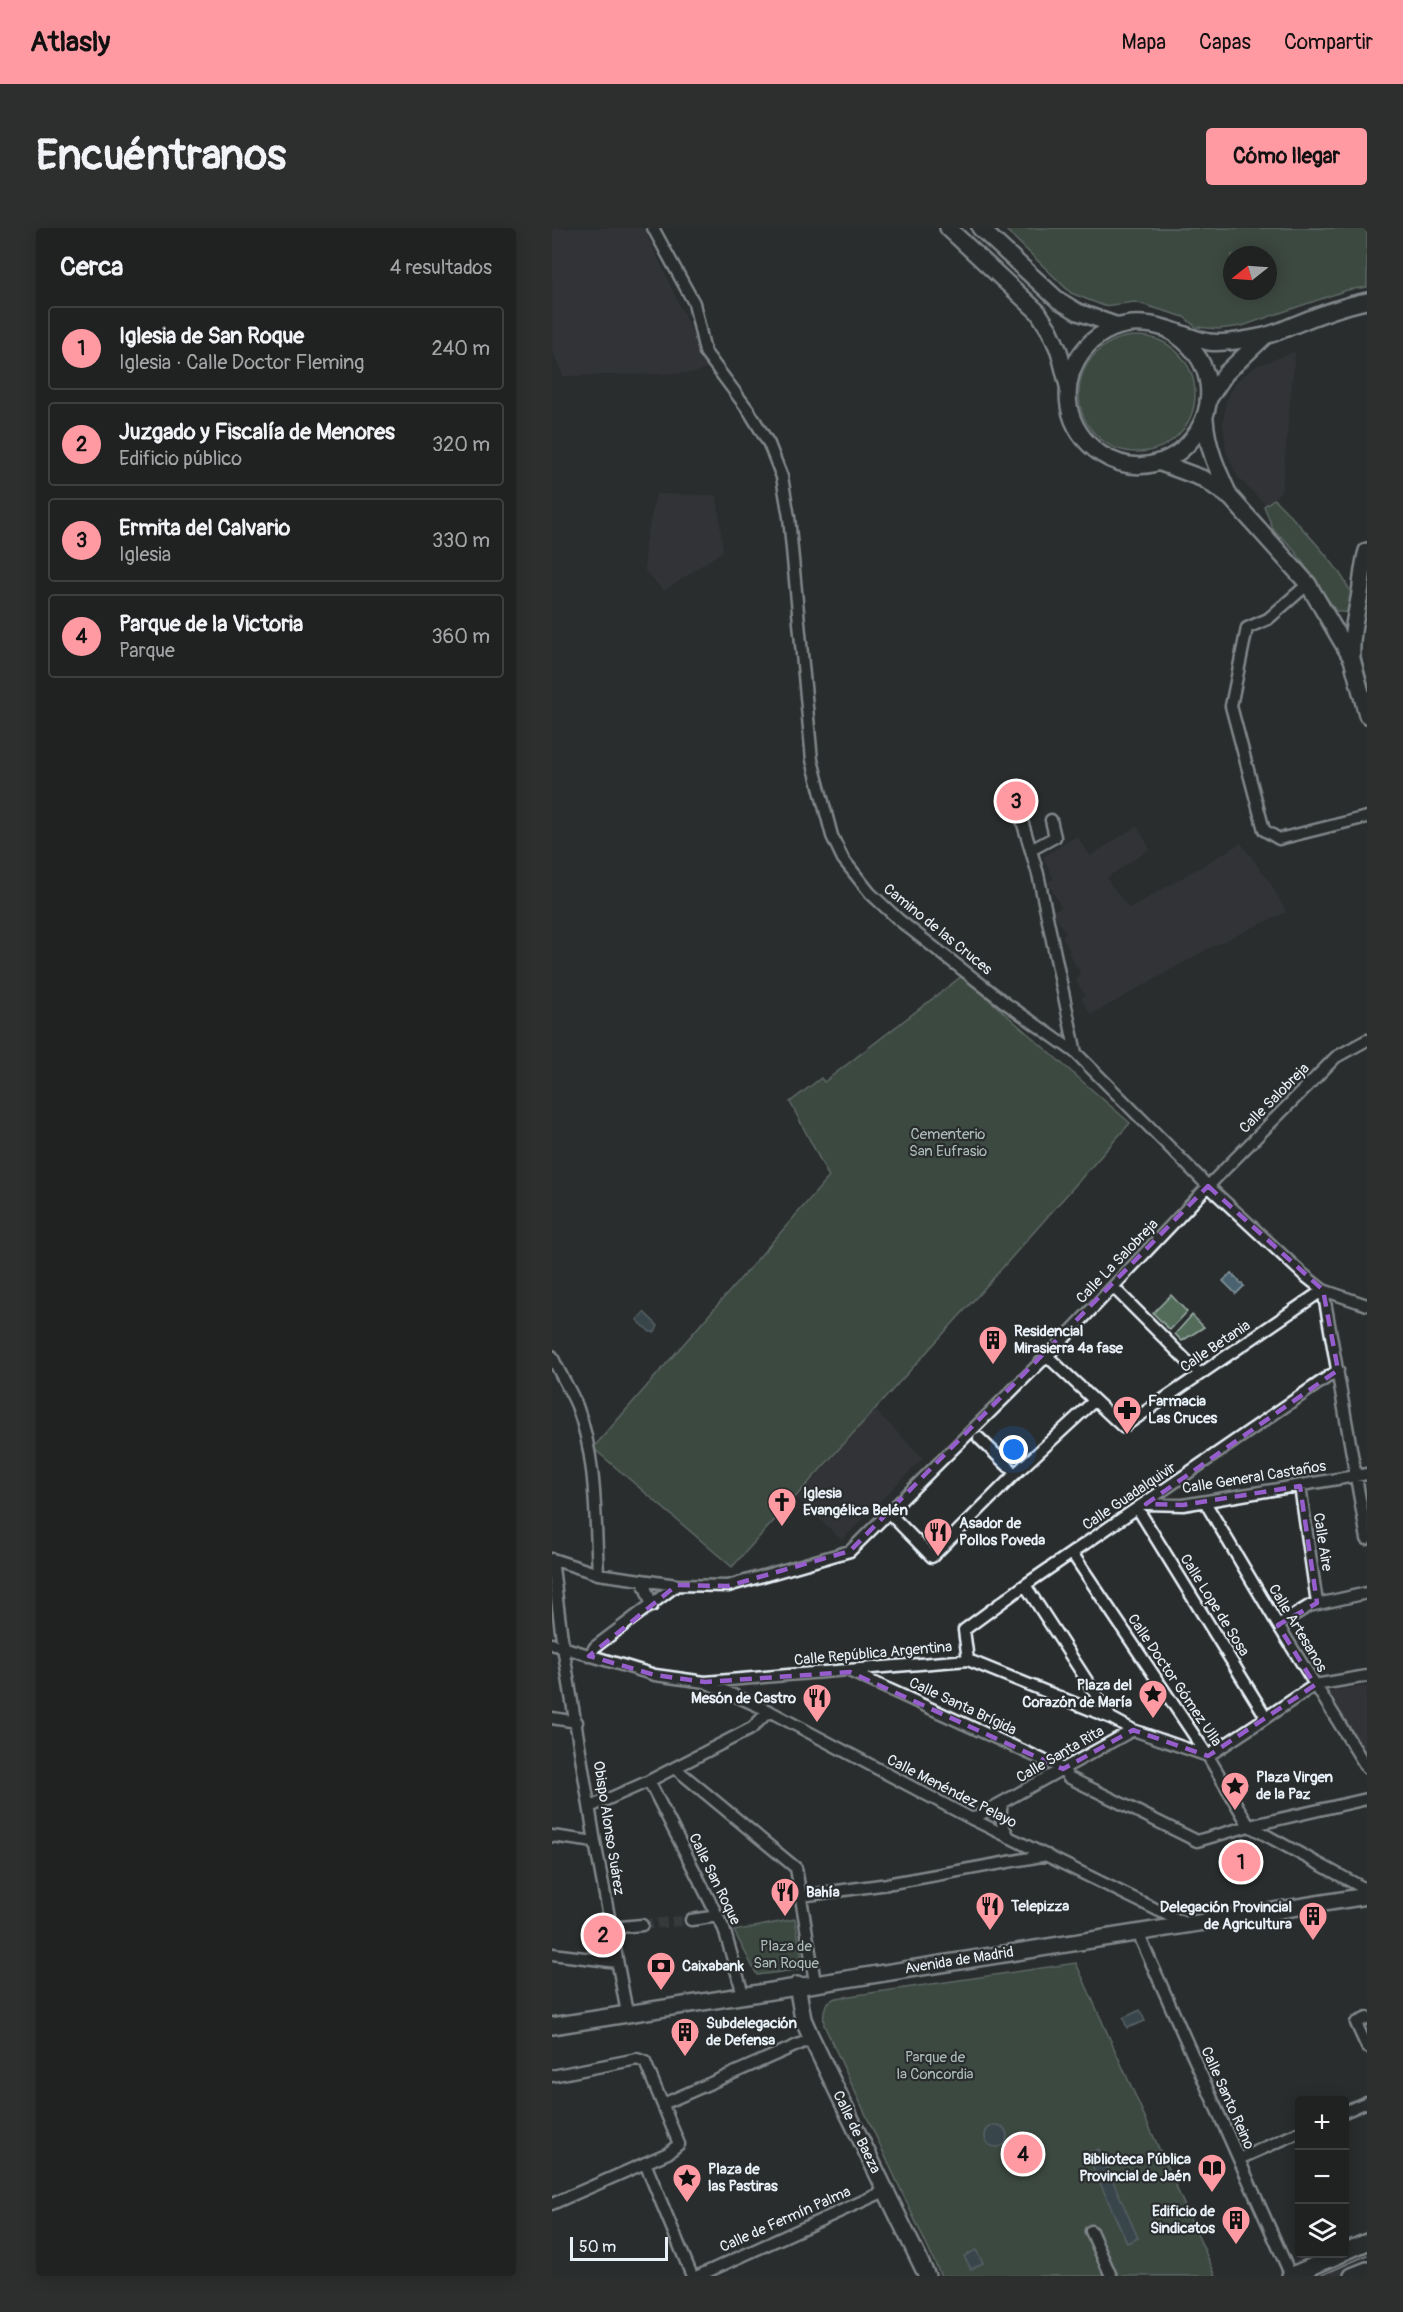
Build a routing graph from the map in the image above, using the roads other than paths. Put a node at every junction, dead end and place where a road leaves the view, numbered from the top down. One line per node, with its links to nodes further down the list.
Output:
1 (653, 228): 22 (street, Camino de las Cruces)
2 (948, 228): 8 (street)
3 (980, 228): 5 (street)
4 (1367, 301): 7 (street)
5 (1118, 326): 6 (street); 8 (street)
6 (1170, 331): 7 (street); 9 (street)
7 (1265, 336): 9 (street)
8 (1068, 387): 11 (street)
9 (1208, 400): 10 (street)
10 (1205, 417): 11 (street); 12 (street)
11 (1158, 462): 12 (street)
12 (1231, 498): 14 (street)
13 (1367, 551): 15 (street)
14 (1308, 584): 15 (street); 17 (street)
15 (1352, 659): 16 (street)
16 (1367, 715)
17 (1367, 817)
18 (1051, 820): 20 (street)
19 (1023, 824): 20 (street)
20 (1031, 850): 22 (street)
21 (1367, 1040): 23 (street, Calle Salobreja)
22 (1076, 1053): 23 (street, Camino de las Cruces)
23 (1209, 1186): 24 (street, Calle La Salobreja); 25 (street, Camino de las Cruces)
24 (1114, 1288): 28 (street, Calle La Salobreja); 30 (street)
25 (1323, 1290): 26 (street, Camino de las Cruces); 29 (street); 30 (street, Calle Betania)
26 (1367, 1305)
27 (552, 1356): 42 (street)
28 (1047, 1356): 31 (street); 38 (street, Calle La Salobreja)
29 (1338, 1370): 34 (street); 37 (street, Calle Guadalquivir)
30 (1200, 1374): 31 (street, Calle Betania)
31 (1094, 1401): 38 (street)
32 (979, 1438): 33 (street)
33 (1009, 1467)
34 (1362, 1475): 35 (street, Calle General Castaños); 39 (street)
35 (1300, 1486): 36 (street, Calle General Castaños); 47 (street, Calle Aire)
36 (1205, 1502): 37 (street, Calle General Castaños); 49 (street, Calle Artesanos)
37 (1142, 1506): 40 (street, Calle Guadalquivir); 59 (street, Calle Lope de Sosa)
38 (890, 1514): 45 (street, Calle La Salobreja)
39 (1367, 1539)
40 (1072, 1553): 44 (street, Calle Guadalquivir); 64 (street, Calle Doctor Gómez Ulla)
41 (552, 1559): 42 (street, Calle La Salobreja); 51 (street, Obispo Alonso Suárez)
42 (598, 1574): 43 (street, Calle La Salobreja)
43 (643, 1581): 45 (street, Calle La Salobreja); 48 (street)
44 (1025, 1585): 53 (street, Calle Guadalquivir); 61 (street)
45 (677, 1586): 48 (street)
46 (1367, 1593): 47 (street)
47 (1317, 1603): 49 (street)
48 (652, 1606): 52 (street)
49 (1278, 1625): 57 (street, Calle Artesanos)
50 (552, 1644): 51 (street, Calle República Argentina)
51 (563, 1647): 52 (street, Calle República Argentina); 62 (street, Obispo Alonso Suárez)
52 (589, 1656): 56 (street, Calle República Argentina)
53 (968, 1660): 54 (street, Calle República Argentina); 61 (street, Calle República Argentina)
54 (850, 1672): 56 (street, Calle República Argentina); 67 (street, Calle Santa Brígida)
55 (1367, 1676): 57 (street)
56 (705, 1682): 58 (street, Calle Menéndez Pelayo)
57 (1315, 1685): 59 (street); 66 (street, Calle Artesanos)
58 (769, 1711): 65 (street); 72 (street, Calle Menéndez Pelayo)
59 (1266, 1717): 64 (street)
60 (552, 1718): 62 (street)
61 (1111, 1718): 63 (street, Calle República Argentina)
62 (577, 1722): 71 (street, Obispo Alonso Suárez)
63 (1133, 1730): 64 (street, Calle República Argentina); 67 (street, Calle Santa Rita)
64 (1208, 1756): 73 (street, Calle Doctor Gómez Ulla)
65 (675, 1768): 68 (street); 89 (street)
66 (1367, 1768)
67 (1063, 1769): 70 (street, Calle Santa Rita); 73 (street, Calle Santa Brígida)
68 (649, 1781): 71 (street); 81 (street, Calle San Roque)
69 (1367, 1799): 73 (street, Calle Santa Brígida)
70 (1002, 1804): 72 (street, Calle Santa Rita); 75 (street)
71 (590, 1807): 76 (street, Obispo Alonso Suárez)
72 (972, 1819): 75 (street, Calle Menéndez Pelayo)
73 (1249, 1826): 78 (street)
74 (552, 1836): 76 (street)
75 (1009, 1837): 77 (street, Calle Menéndez Pelayo)
76 (595, 1842): 85 (street, Obispo Alonso Suárez)
77 (1047, 1855): 79 (street); 83 (street, Calle Menéndez Pelayo)
78 (1367, 1890)
79 (808, 1894)
80 (1367, 1896): 83 (street, Avenida de Madrid)
81 (718, 1916): 82 (street); 91 (street, Calle San Roque)
82 (691, 1920)
83 (1186, 1924): 86 (street, Avenida de Madrid)
84 (642, 1925): 85 (street)
85 (610, 1928): 88 (street, Obispo Alonso Suárez)
86 (1138, 1933): 89 (street, Avenida de Madrid); 102 (street, Calle Santo Reino)
87 (552, 1954): 88 (street)
88 (617, 1962): 92 (street, Obispo Alonso Suárez)
89 (815, 1983): 90 (street, Avenida de Madrid)
90 (797, 1985): 91 (street, Avenida de Madrid); 95 (street, Calle de Baeza)
91 (743, 1994): 92 (street, Avenida de Madrid)
92 (627, 2013): 94 (street, Avenida de Madrid)
93 (1367, 2018): 96 (street)
94 (552, 2026)
95 (811, 2038): 99 (street); 104 (street, Calle de Baeza)
96 (1367, 2047)
97 (552, 2076): 99 (street)
98 (1367, 2102): 100 (street)
99 (663, 2104): 103 (street)
100 (1349, 2110)
101 (1295, 2134): 102 (street)
102 (1239, 2159): 115 (street, Calle Santo Reino)
103 (645, 2163): 105 (street); 111 (street)
104 (885, 2191): 112 (street, Calle de Fermín Palma); 113 (street, Calle de Baeza)
105 (552, 2204)
106 (1091, 2230): 114 (street)
107 (1367, 2242): 108 (street)
108 (1349, 2250)
109 (1331, 2258): 115 (street)
110 (1367, 2270): 116 (street)
111 (692, 2276)
112 (698, 2276)
113 (927, 2276)
114 (1111, 2276)
115 (1290, 2276)
116 (1352, 2276)

